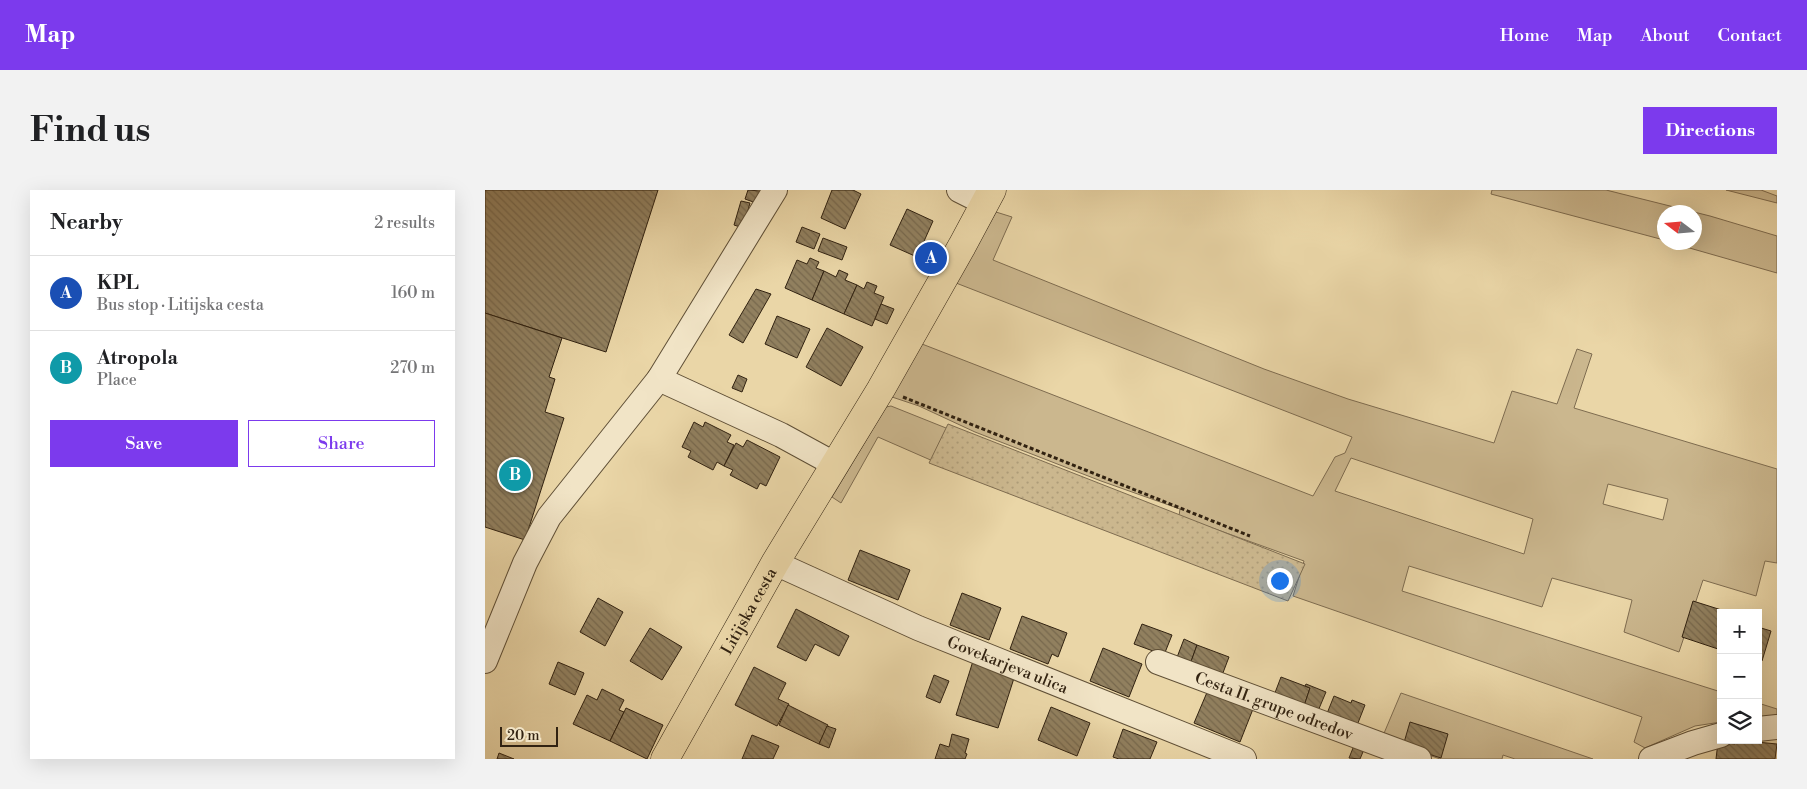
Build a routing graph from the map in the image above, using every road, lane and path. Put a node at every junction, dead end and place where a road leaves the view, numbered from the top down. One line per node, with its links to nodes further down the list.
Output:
1 (775, 190): 4 (street)
2 (959, 190): 3 (street)
3 (988, 196): 5 (main road, Litijska cesta)
4 (659, 379): 6 (street); 9 (street)
5 (881, 389): 6 (main road, Litijska cesta); 7 (path)
6 (836, 465): 8 (main road, Litijska cesta)
7 (1250, 536)
8 (775, 563): 14 (main road, Litijska cesta); 15 (street, Govekarjeva ulica)
9 (485, 661)
10 (1158, 662): 16 (street, Cesta II. grupe odredov)
11 (1777, 727): 12 (street)
12 (1762, 729)
13 (1717, 736): 17 (street)
14 (665, 759)
15 (1244, 759)
16 (1419, 759)
17 (1651, 759)

